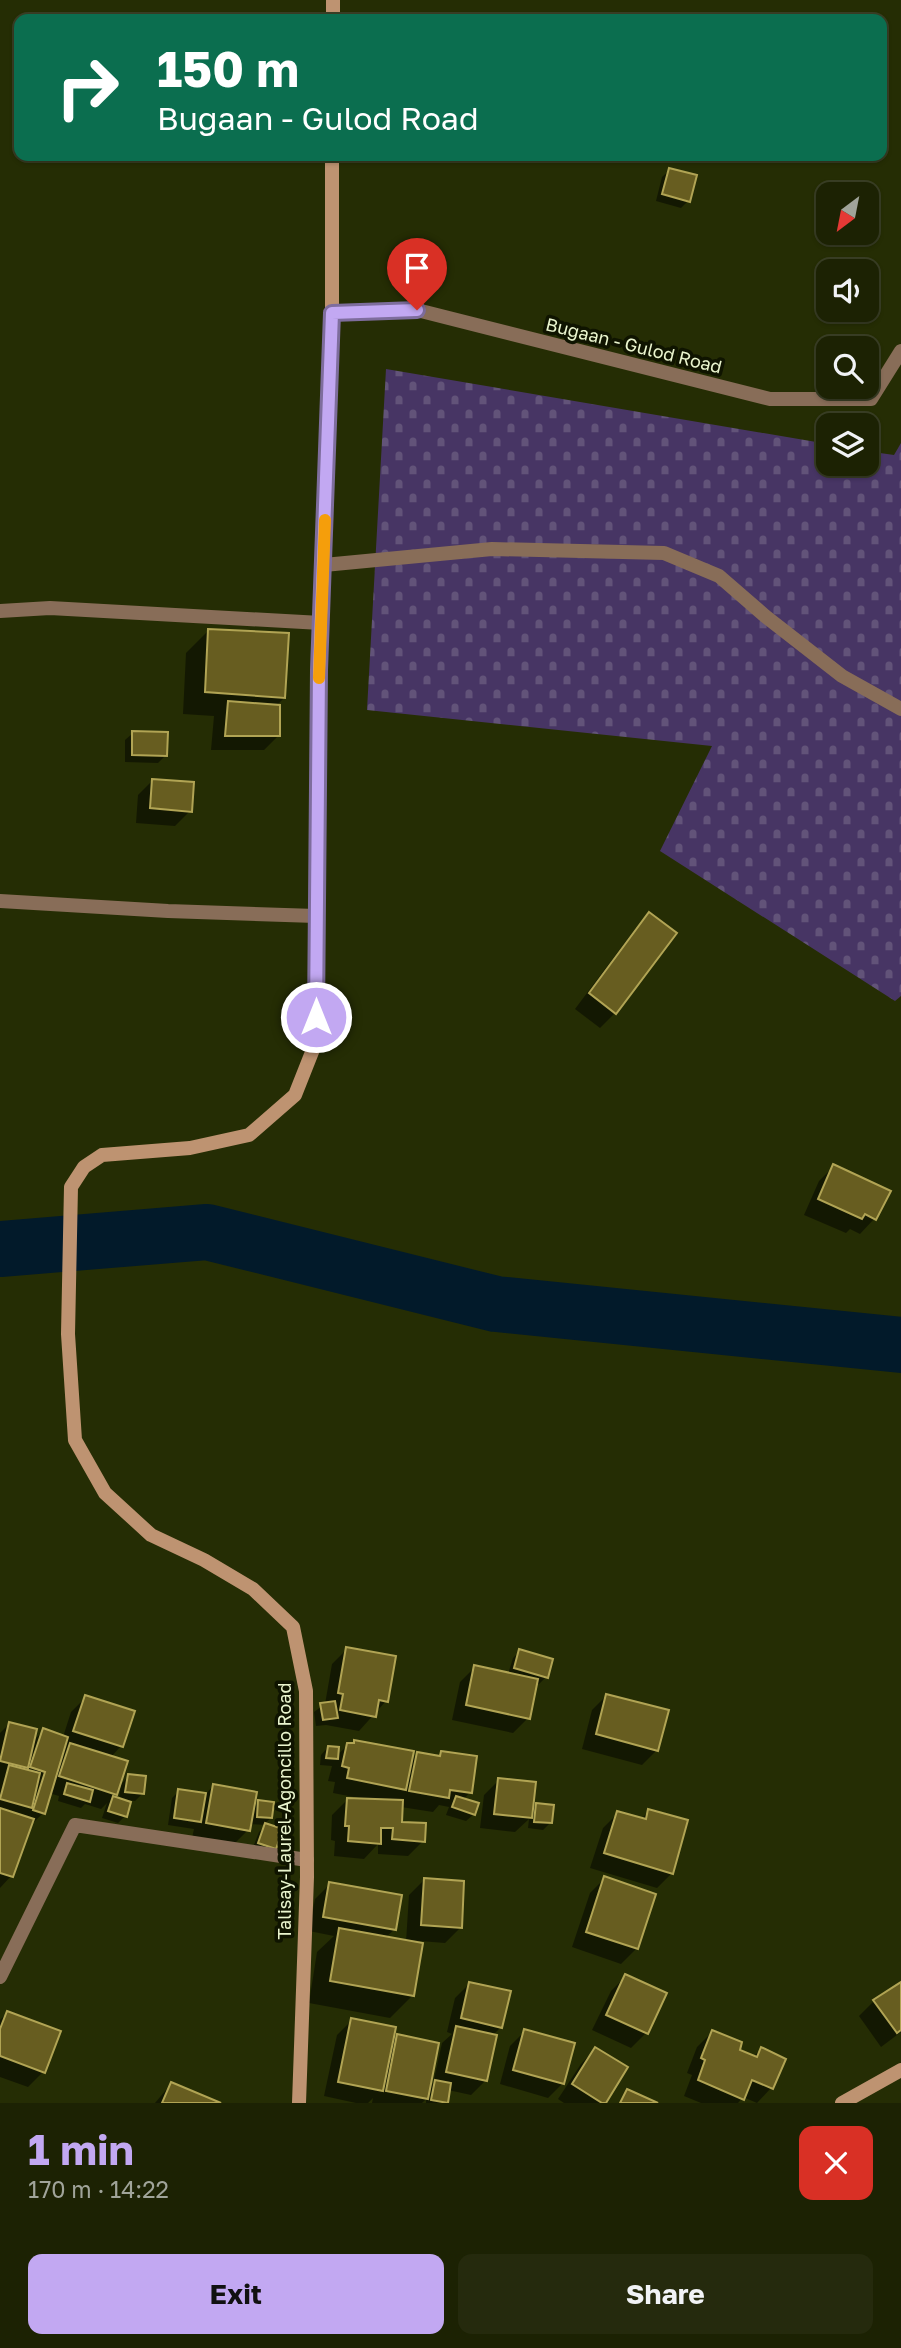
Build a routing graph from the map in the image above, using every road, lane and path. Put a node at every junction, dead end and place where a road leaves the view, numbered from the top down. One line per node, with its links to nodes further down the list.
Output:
1 (332, 161): 2 (main road, Talisay-Laurel-Agoncillo Road)
2 (332, 313): 3 (street, Bugaan - Gulod Road); 4 (main road, Talisay-Laurel-Agoncillo Road)
3 (901, 351)
4 (324, 565): 6 (main road, Talisay-Laurel-Agoncillo Road); 7 (street)
5 (0, 611): 6 (street)
6 (321, 623): 9 (main road, Talisay-Laurel-Agoncillo Road)
7 (901, 709)
8 (0, 901): 9 (street)
9 (316, 916): 10 (main road, Talisay-Laurel-Agoncillo Road)
10 (307, 1860): 11 (street); 13 (main road, Talisay-Laurel-Agoncillo Road)
11 (0, 1977)
12 (901, 2070): 14 (main road)
13 (299, 2103)
14 (842, 2103)

